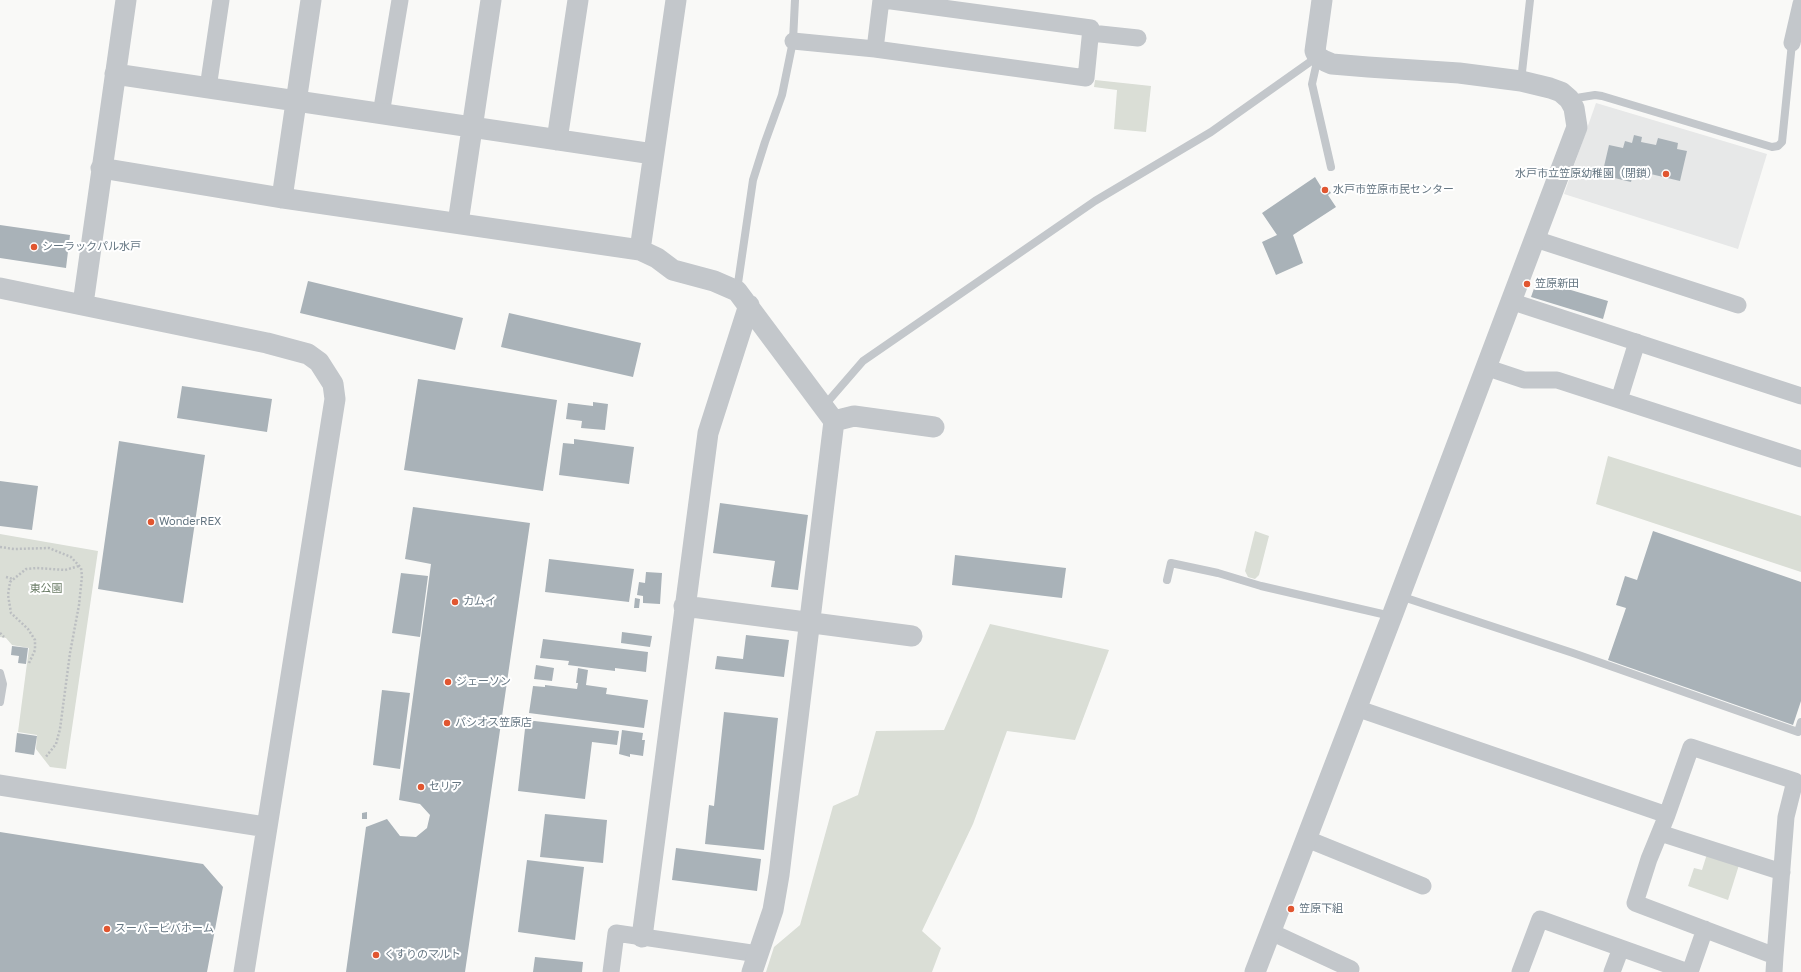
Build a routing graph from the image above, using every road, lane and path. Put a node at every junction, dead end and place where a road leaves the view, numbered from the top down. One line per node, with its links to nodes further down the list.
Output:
1 (126, 0): 21 (street)
2 (221, 0): 23 (street)
3 (311, 0): 25 (street)
4 (400, 0): 26 (street)
5 (491, 0): 27 (street)
6 (578, 0): 28 (street)
7 (676, 0): 29 (street)
8 (795, 0): 17 (lane)
9 (881, 0): 19 (street)
10 (884, 0): 13 (street)
11 (1322, 0): 20 (street)
12 (1530, 0): 22 (lane)
13 (923, 3): 15 (street)
14 (1801, 4): 18 (street)
15 (1091, 33): 16 (street); 19 (street)
16 (1138, 38)
17 (793, 42): 19 (street); 37 (lane)
18 (1792, 43): 24 (lane)
19 (875, 49)
20 (1318, 56): 22 (street); 30 (lane); 45 (lane)
21 (115, 74): 23 (street); 31 (street)
22 (1521, 81): 24 (street)
23 (208, 88): 25 (street)
24 (1569, 99): 34 (street)
25 (296, 101): 26 (street); 32 (street)
26 (381, 114): 27 (street)
27 (472, 127): 28 (street); 33 (street)
28 (557, 140): 29 (street)
29 (653, 154): 35 (street)
30 (1331, 167)
31 (101, 168): 32 (street); 39 (street)
32 (282, 198): 33 (street)
33 (458, 224): 35 (street)
34 (1535, 239): 38 (street); 40 (street)
35 (640, 250): 37 (street)
36 (0, 288): 39 (street)
37 (743, 298): 45 (street); 54 (street)
38 (1510, 301): 41 (street); 42 (street)
39 (83, 304): 68 (street)
40 (1738, 305)
41 (1637, 342): 43 (street); 44 (street)
42 (1485, 367): 44 (street); 53 (street)
43 (1801, 396)
44 (1618, 400): 47 (street)
45 (829, 413): 46 (street); 56 (street)
46 (934, 427)
47 (1801, 459)
48 (0, 547): 49 (path)
49 (79, 566): 51 (path); 65 (path)
50 (6, 577): 51 (path)
51 (13, 579): 60 (path)
52 (1167, 580): 55 (lane)
53 (1400, 596): 55 (street); 64 (lane)
54 (684, 606): 56 (street); 75 (street)
55 (1392, 616): 63 (street)
56 (811, 622): 58 (street); 77 (street)
57 (0, 633): 59 (path)
58 (912, 636)
59 (4, 637)
60 (29, 663)
61 (0, 673): 62 (lane)
62 (0, 702)
63 (1356, 708): 67 (street); 70 (street)
64 (1801, 722)
65 (45, 758)
66 (0, 786): 68 (street)
67 (1667, 816): 69 (street); 71 (street)
68 (266, 827): 80 (street)
69 (1660, 833): 71 (street); 73 (street)
70 (1307, 839): 72 (street); 74 (street)
71 (1782, 872): 78 (street)
72 (1423, 886)
73 (1705, 929): 78 (street); 85 (street)
74 (1271, 932): 79 (street); 82 (street)
75 (642, 937): 77 (street); 81 (street)
76 (1621, 948): 83 (street); 84 (street); 85 (street)
77 (755, 963)
78 (1775, 964)
79 (1351, 969)
80 (244, 972)
81 (611, 972)
82 (1255, 972)
83 (1520, 972)
84 (1612, 972)
85 (1689, 972)

